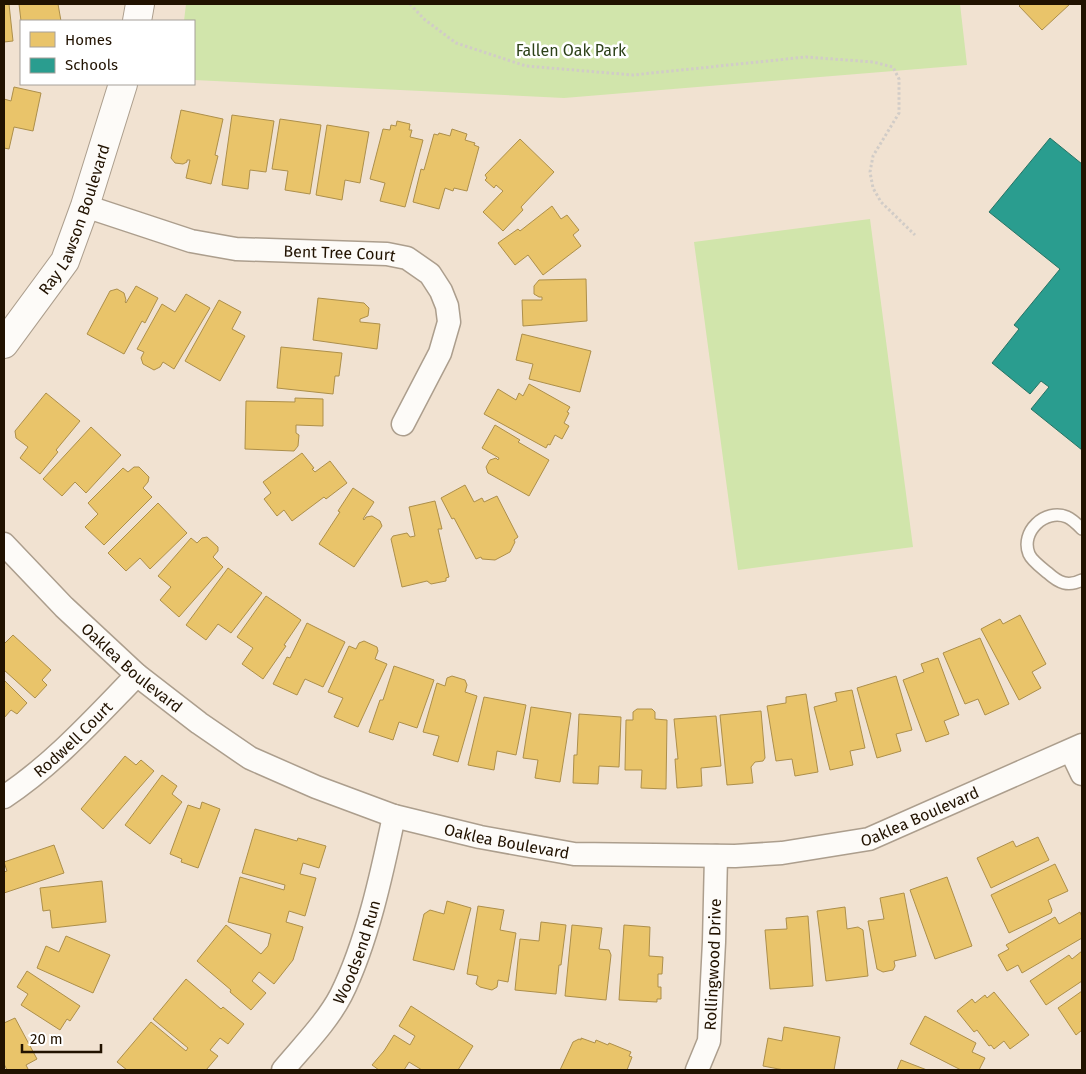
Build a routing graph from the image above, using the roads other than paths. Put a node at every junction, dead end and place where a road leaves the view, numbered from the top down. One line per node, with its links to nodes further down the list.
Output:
1 (140, 4): 2 (street)
2 (137, 20)
3 (123, 85): 4 (street, Ray Lawson Boulevard)
4 (86, 206): 5 (street, Ray Lawson Boulevard); 6 (street, Bent Tree Court)
5 (4, 344)
6 (403, 424)
7 (1082, 529): 9 (lane)
8 (4, 544): 10 (street, Oaklea Boulevard)
9 (1082, 580)
10 (137, 675): 13 (street, Rodwell Court); 14 (street, Oaklea Boulevard)
11 (1076, 748): 12 (street); 15 (street, Oaklea Boulevard)
12 (1082, 774)
13 (4, 798)
14 (394, 816): 15 (street, Oaklea Boulevard); 16 (street, Woodsend Run)
15 (716, 856): 17 (street, Rollingwood Drive)
16 (283, 1070)
17 (697, 1070)

